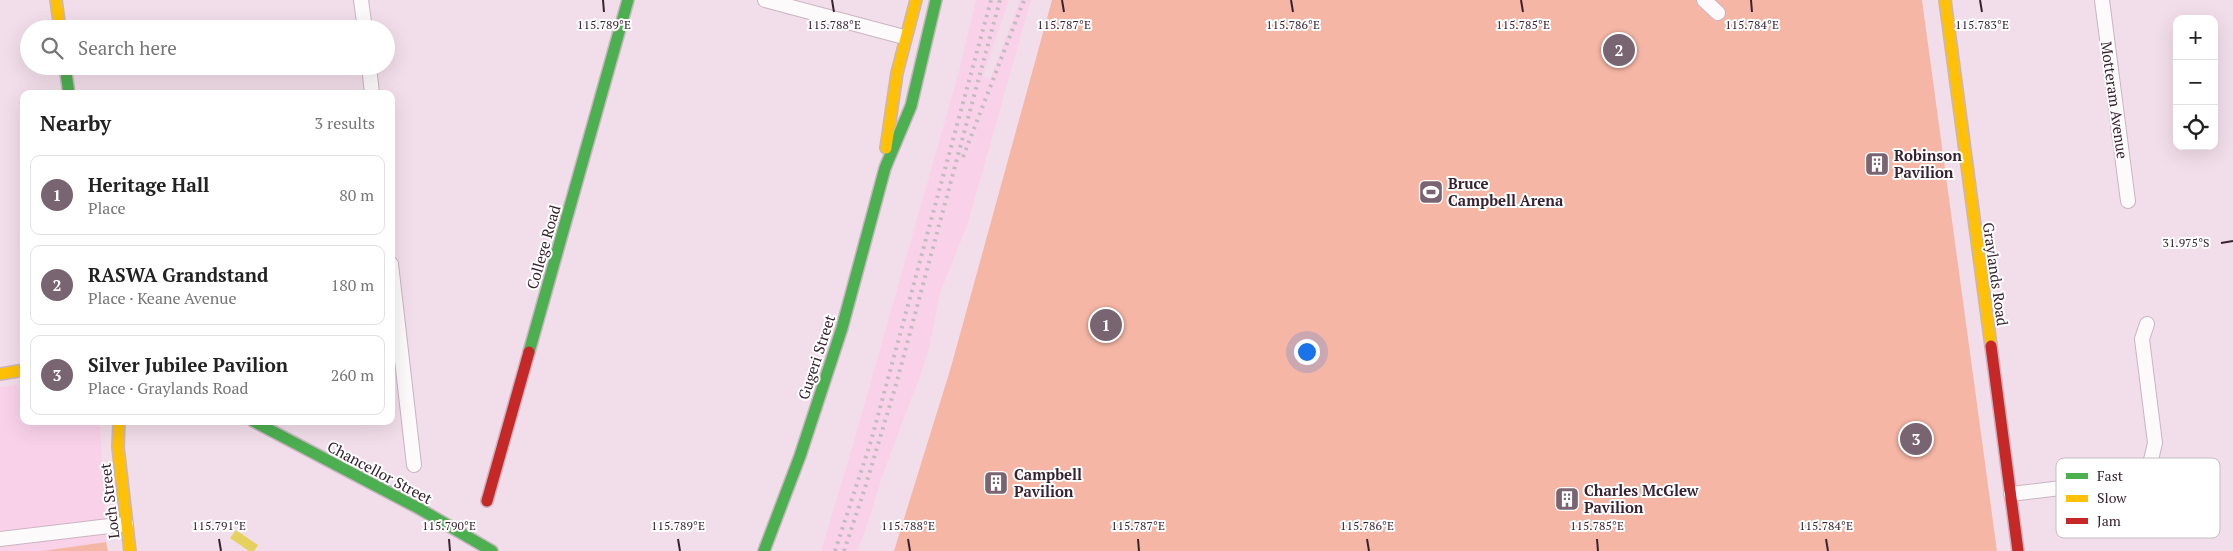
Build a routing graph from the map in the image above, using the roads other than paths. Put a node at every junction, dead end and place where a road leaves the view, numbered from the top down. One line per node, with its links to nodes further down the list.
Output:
1 (56, 0): 11 (main road)
2 (362, 0): 12 (street)
3 (628, 0): 32 (main road, College Road)
4 (765, 0): 13 (street)
5 (916, 0): 13 (main road, Gugeri Street)
6 (936, 0): 18 (main road, Gugeri Street)
7 (1704, 0): 10 (street)
8 (1945, 0): 31 (main road, Graylands Road)
9 (2102, 0): 19 (street, Motteram Avenue)
10 (1718, 13)
11 (59, 20)
12 (364, 20)
13 (904, 37): 18 (main road, Gugeri Street)
14 (66, 75): 16 (main road)
15 (370, 75): 17 (street)
16 (68, 90)
17 (372, 90)
18 (884, 168): 37 (main road, Gugeri Street)
19 (2128, 201)
20 (395, 299): 29 (street)
21 (2147, 324): 28 (street)
22 (20, 372): 23 (main road)
23 (0, 374)
24 (108, 425): 27 (main road, Loch Street)
25 (119, 425): 27 (main road, Loch Street)
26 (261, 425): 36 (main road, Chancellor Street)
27 (118, 447): 33 (main road, Loch Street)
28 (2151, 458)
29 (414, 465)
30 (2056, 489): 31 (street)
31 (2010, 494): 38 (main road, Graylands Road)
32 (487, 501)
33 (126, 524): 34 (street); 35 (main road, Loch Street)
34 (0, 539)
35 (130, 551)
36 (492, 551)
37 (764, 551)
38 (2018, 551)

